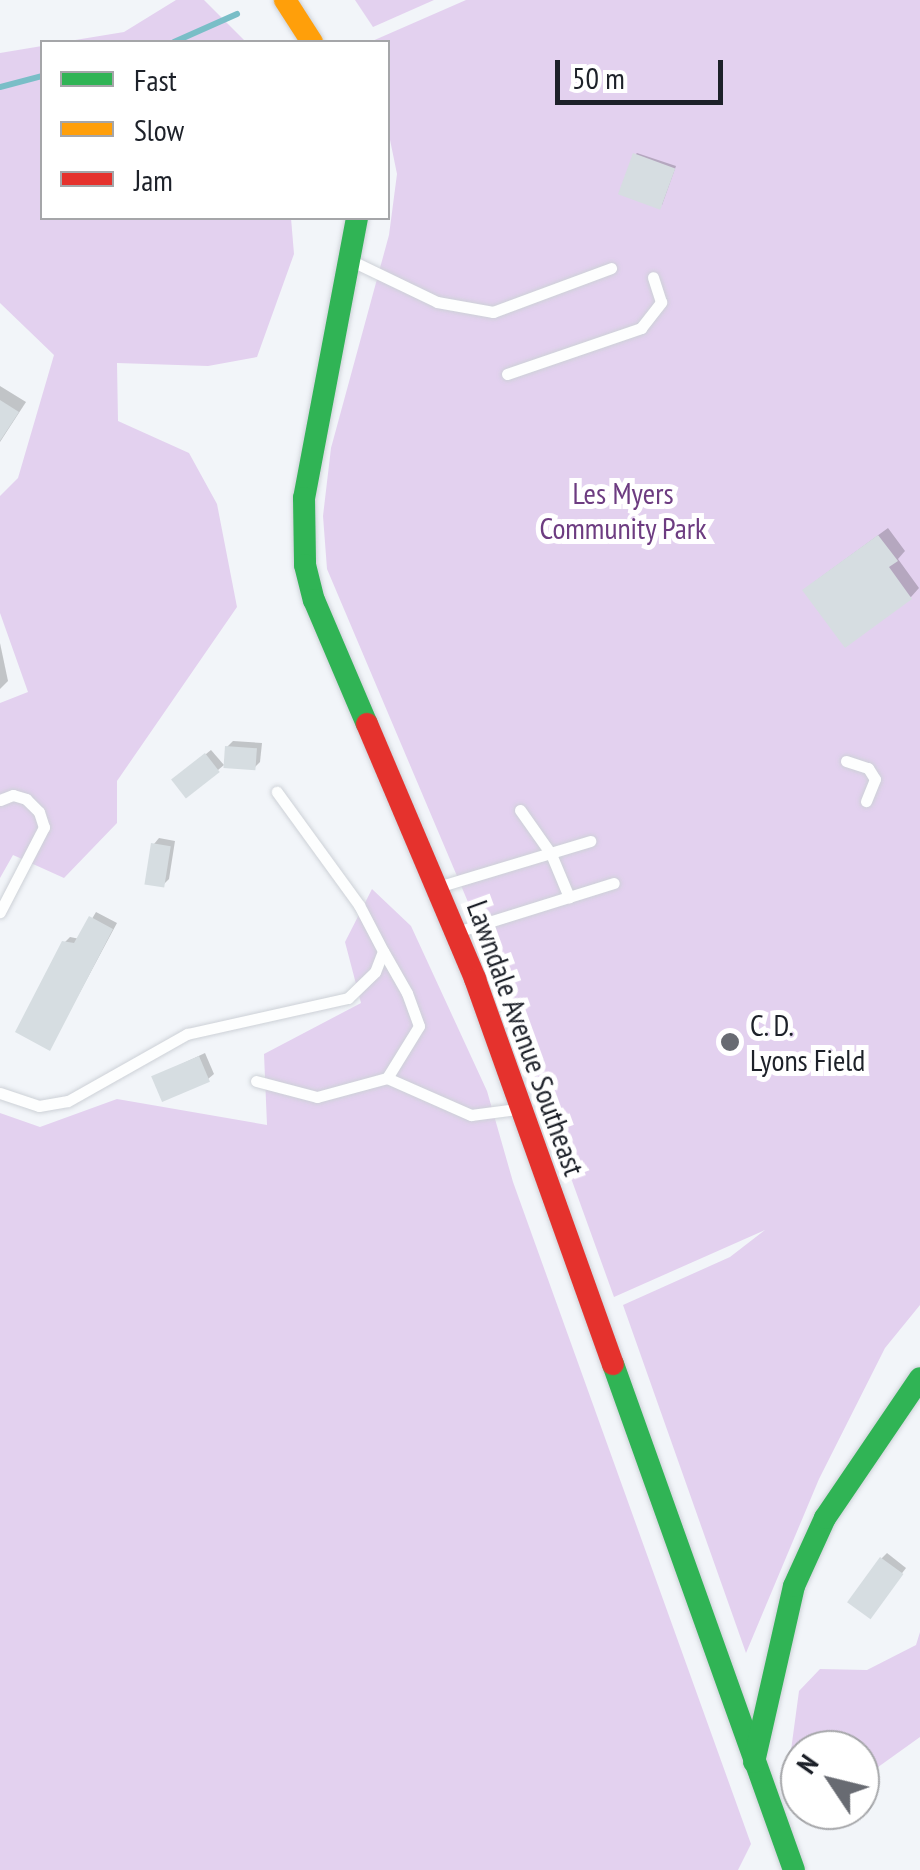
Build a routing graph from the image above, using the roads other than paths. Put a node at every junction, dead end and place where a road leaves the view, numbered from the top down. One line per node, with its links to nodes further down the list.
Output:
1 (285, 0): 2 (street)
2 (311, 40)
3 (358, 220): 4 (street, Lawndale Avenue Southeast)
4 (350, 260): 5 (lane); 16 (street, Lawndale Avenue Southeast)
5 (611, 268)
6 (653, 277): 7 (lane)
7 (507, 374)
8 (846, 760): 11 (lane)
9 (277, 792): 20 (lane)
10 (0, 800): 18 (lane)
11 (866, 801)
12 (520, 810): 14 (lane)
13 (590, 841): 14 (lane)
14 (551, 854): 16 (lane); 17 (lane)
15 (614, 883): 17 (lane)
16 (438, 888): 19 (street, Lawndale Avenue Southeast)
17 (568, 897): 19 (lane)
18 (0, 912)
19 (456, 932): 24 (street, Lawndale Avenue Southeast)
20 (383, 951): 21 (lane); 23 (lane)
21 (387, 1078): 22 (lane); 24 (lane)
22 (256, 1081)
23 (0, 1093)
24 (522, 1108): 26 (street, Lawndale Avenue Southeast)
25 (920, 1378): 26 (street)
26 (754, 1762): 27 (street, Lawndale Avenue Southeast)
27 (794, 1870)

